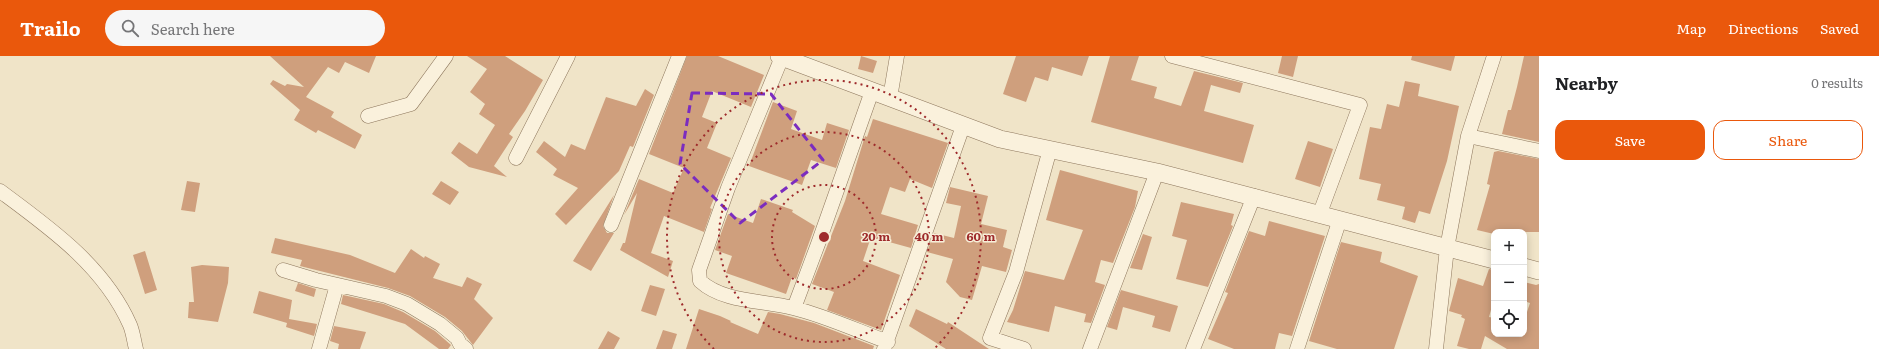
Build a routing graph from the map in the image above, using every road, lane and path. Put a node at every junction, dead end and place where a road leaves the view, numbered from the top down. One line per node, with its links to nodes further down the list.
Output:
1 (446, 56): 10 (street)
2 (568, 56): 15 (street)
3 (679, 56): 21 (street)
4 (897, 56): 9 (street)
5 (1172, 56): 19 (street)
6 (1494, 56): 12 (street)
7 (781, 57): 8 (street); 28 (street)
8 (872, 91): 9 (street); 28 (street)
9 (890, 98): 11 (street)
10 (368, 116)
11 (963, 126): 13 (street); 29 (street)
12 (1468, 136): 14 (street); 22 (street)
13 (1050, 149): 16 (street); 33 (street)
14 (1539, 150)
15 (516, 158)
16 (1157, 172): 18 (street); 34 (street)
17 (0, 191): 30 (street)
18 (1254, 196): 19 (street); 35 (street)
19 (1320, 213): 20 (street)
20 (1340, 219): 22 (street); 36 (street)
21 (611, 225)
22 (1447, 248): 23 (street); 37 (street)
23 (1491, 259)
24 (1527, 268): 26 (street)
25 (284, 270): 27 (street)
26 (1539, 271)
27 (337, 285): 31 (street); 32 (street)
28 (794, 308): 29 (street)
29 (886, 346)
30 (136, 349)
31 (319, 349)
32 (466, 349)
33 (1024, 349)
34 (1090, 349)
35 (1193, 349)
36 (1297, 349)
37 (1436, 349)

